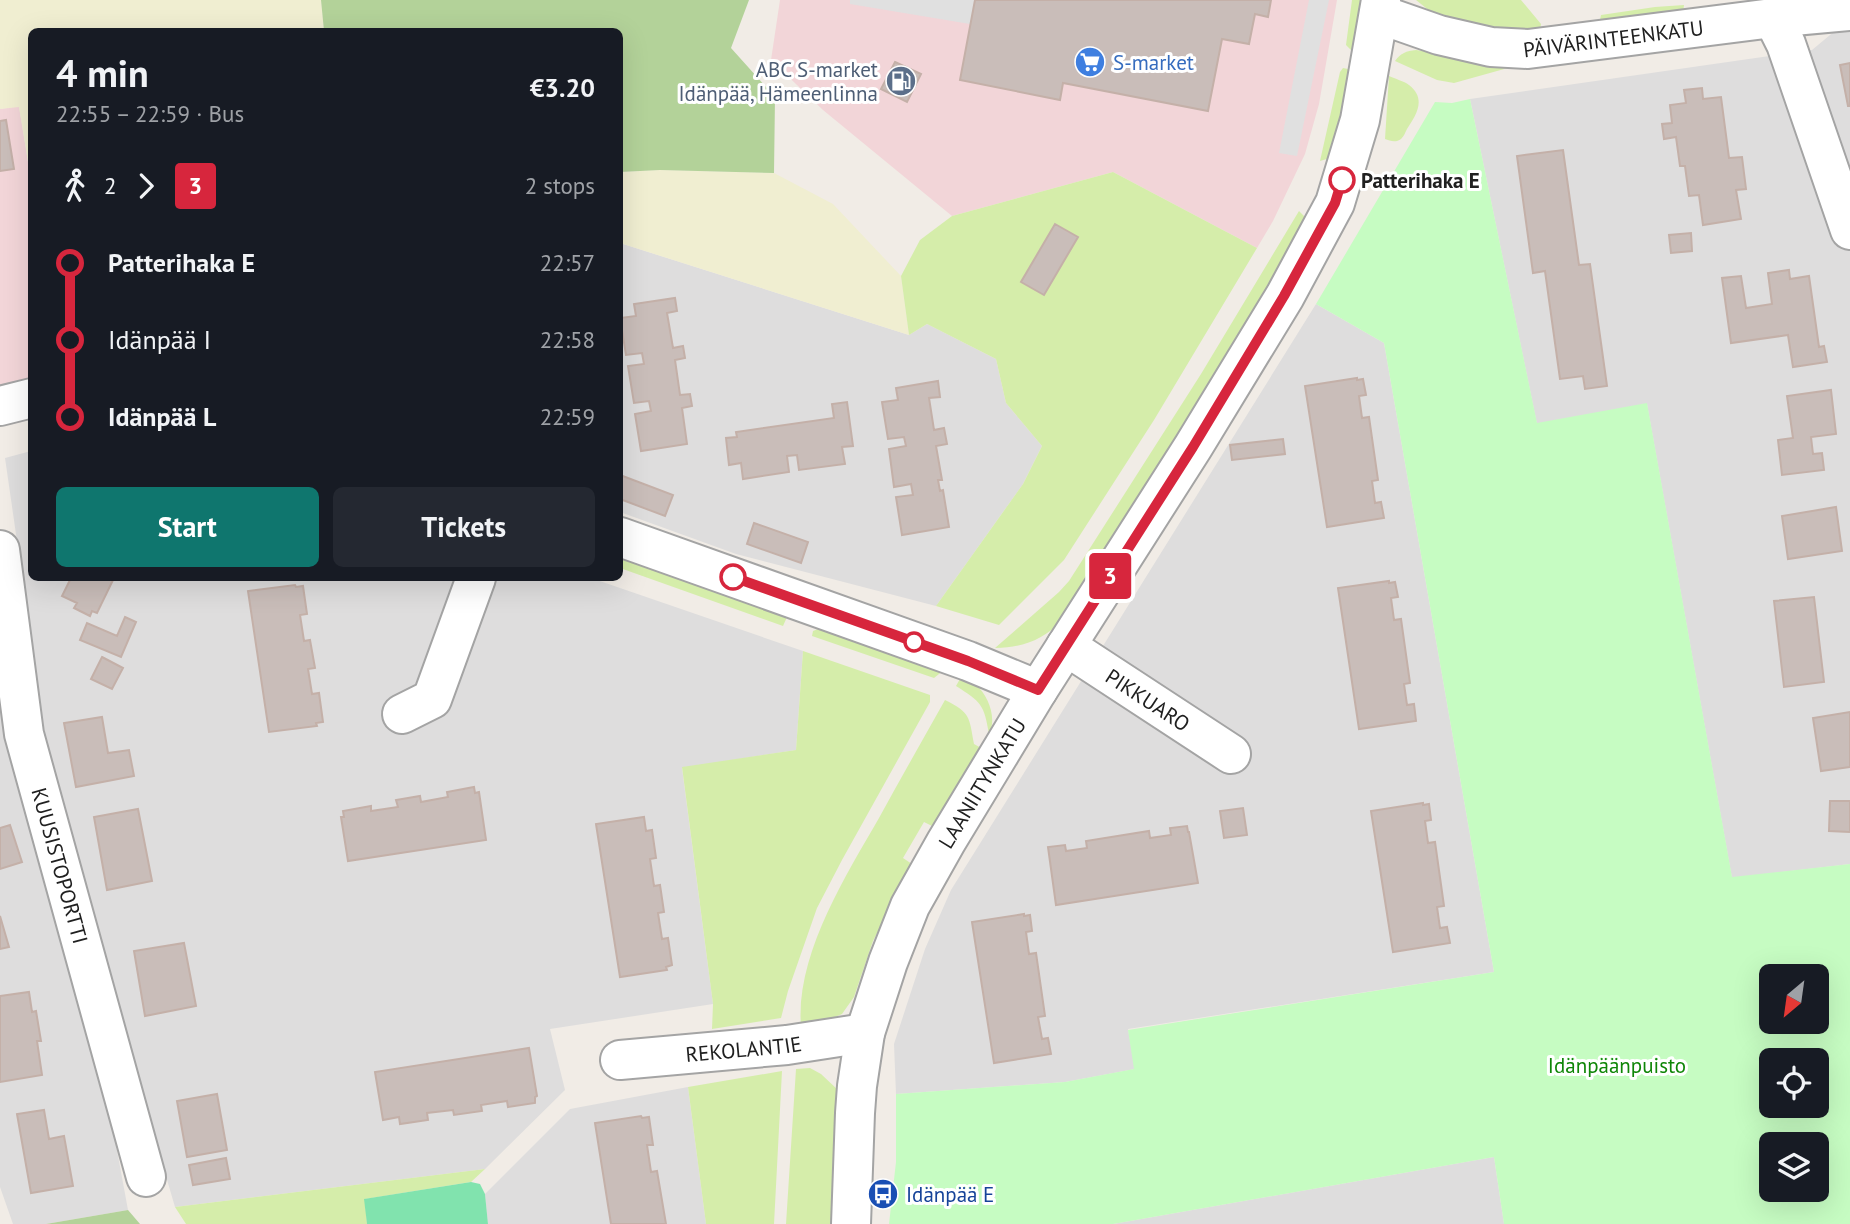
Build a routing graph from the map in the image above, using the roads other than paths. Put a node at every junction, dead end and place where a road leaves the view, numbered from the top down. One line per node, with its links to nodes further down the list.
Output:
1 (1380, 7): 3 (street, PÄIVÄRINTEENKATU); 10 (street, LAANIITYNKATU)
2 (1850, 11): 3 (street, PÄIVÄRINTEENKATU)
3 (1773, 18): 4 (street)
4 (1850, 230)
5 (28, 399): 6 (street)
6 (0, 406)
7 (623, 538): 11 (street)
8 (0, 550): 16 (street, KUUSISTOPORTTI)
9 (475, 581): 12 (street)
10 (1066, 646): 11 (street, LAANIITYNKATU); 13 (street, PIKKUARO)
11 (1038, 690): 14 (street, LAANIITYNKATU)
12 (402, 713)
13 (1231, 754)
14 (865, 1033): 15 (street, REKOLANTIE); 17 (street, LAANIITYNKATU)
15 (620, 1060)
16 (146, 1177)
17 (851, 1224)

